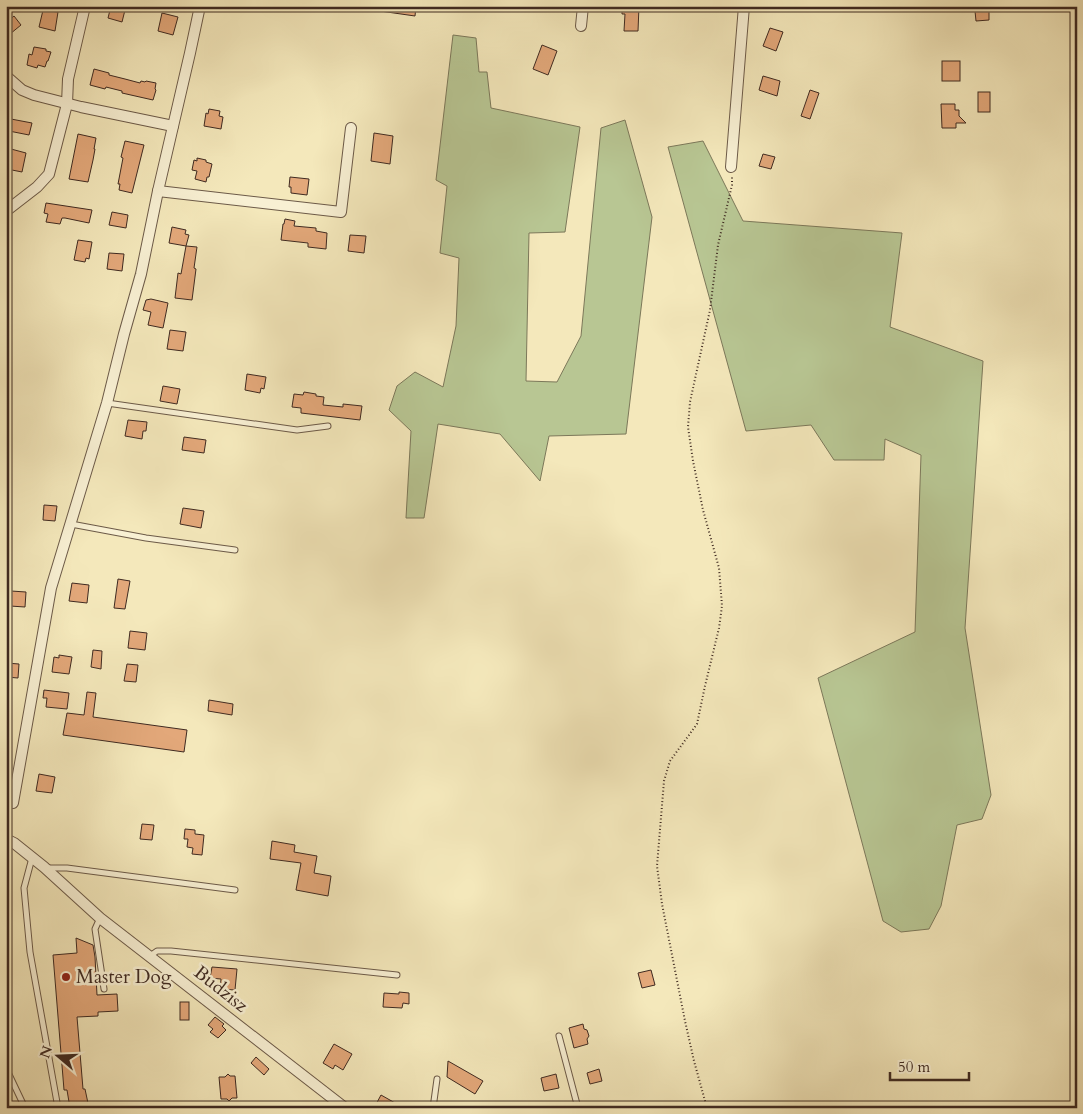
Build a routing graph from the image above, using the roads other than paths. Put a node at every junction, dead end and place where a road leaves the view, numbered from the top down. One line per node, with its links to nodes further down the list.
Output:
1 (85, 6): 7 (street)
2 (200, 6): 8 (street)
3 (583, 6): 5 (street)
4 (744, 6): 10 (street)
5 (581, 26)
6 (6, 76): 7 (street)
7 (67, 104): 8 (street); 12 (street)
8 (172, 126): 11 (street)
9 (351, 128): 11 (street)
10 (731, 167)
11 (158, 191): 13 (street)
12 (6, 212)
13 (107, 403): 14 (lane); 15 (street)
14 (328, 426)
15 (71, 524): 16 (lane); 17 (street)
16 (236, 550)
17 (13, 803)
18 (6, 839): 19 (street, Budzisz)
19 (32, 858): 20 (street, Budzisz); 30 (lane)
20 (44, 867): 21 (lane); 22 (street, Budzisz)
21 (235, 890)
22 (100, 918): 23 (street, Budzisz); 25 (lane)
23 (150, 956): 24 (lane); 31 (street, Budzisz)
24 (396, 975)
25 (104, 989)
26 (559, 1036): 33 (lane)
27 (6, 1068): 29 (lane)
28 (437, 1079): 32 (lane)
29 (25, 1108)
30 (58, 1108)
31 (345, 1108)
32 (433, 1108)
33 (578, 1108)

